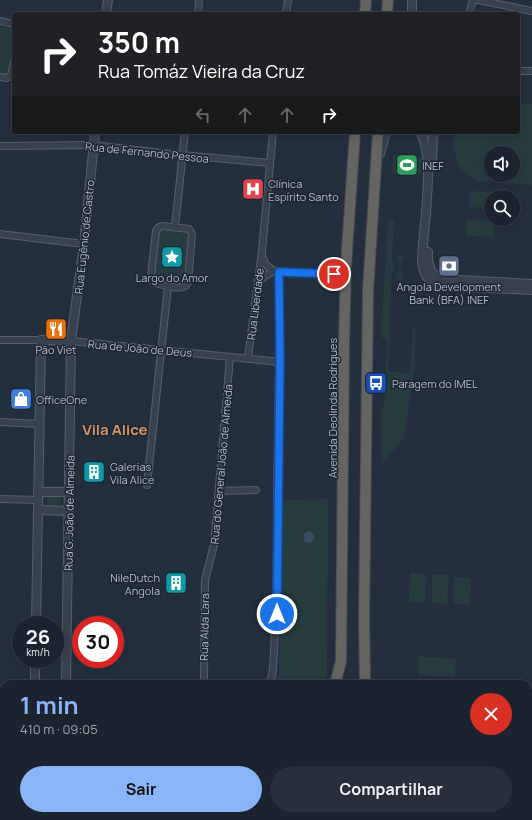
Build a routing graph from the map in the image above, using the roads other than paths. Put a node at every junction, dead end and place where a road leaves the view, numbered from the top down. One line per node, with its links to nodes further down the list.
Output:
1 (108, 0): 10 (street)
2 (200, 0): 11 (street)
3 (288, 0): 12 (street)
4 (366, 0): 13 (highway)
5 (388, 0): 14 (highway)
6 (412, 0): 15 (street)
7 (473, 0): 16 (street)
8 (478, 0): 9 (street)
9 (532, 11)
10 (106, 12)
11 (198, 12)
12 (286, 12)
13 (365, 12)
14 (387, 12)
15 (412, 12)
16 (470, 12)
17 (0, 21): 18 (street)
18 (12, 24)
19 (12, 71): 22 (street)
20 (520, 71): 21 (street)
21 (532, 71)
22 (0, 77)
23 (95, 134): 31 (street, Rua Eugênio de Castro)
24 (185, 134): 33 (street)
25 (273, 134): 34 (street, Rua Liberdade)
26 (356, 134): 40 (highway, Avenida Deolinda Rodrigues)
27 (378, 134): 35 (highway)
28 (385, 134): 35 (street)
29 (421, 134): 47 (street)
30 (433, 134): 44 (street)
31 (93, 145): 32 (street, Rua de Fernando Pessoa); 33 (street, Rua de Fernando Pessoa); 38 (street, Rua Eugênio de Castro)
32 (0, 146)
33 (183, 155): 34 (street, Rua de Fernando Pessoa); 36 (street)
34 (270, 163): 39 (street, Rua Liberdade)
35 (375, 174): 73 (highway)
36 (175, 227): 46 (street); 46 (street)
37 (0, 234): 38 (street)
38 (84, 244): 50 (street, Rua Eugênio de Castro)
39 (262, 251): 41 (street); 43 (street, Rua Liberdade)
40 (346, 265): 42 (street); 45 (highway, Avenida Deolinda Rodrigues)
41 (276, 271): 42 (street); 43 (street); 54 (street)
42 (334, 274): 45 (street)
43 (258, 283): 53 (street, Rua Liberdade)
44 (532, 284)
45 (346, 285): 72 (highway, Avenida Deolinda Rodrigues)
46 (168, 286): 51 (street)
47 (532, 290)
48 (0, 340): 49 (street, Rua de João de Deus)
49 (41, 340): 50 (street, Rua de João de Deus); 56 (street)
50 (71, 341): 51 (street, Rua de João de Deus); 60 (street, Rua G. João de Almeida)
51 (162, 349): 52 (street, Rua de João de Deus); 57 (street)
52 (230, 357): 53 (street, Rua de João de Deus); 59 (street, Rua do General João de Almeida)
53 (248, 358): 54 (street, Rua de João de Deus)
54 (280, 362): 71 (street)
55 (0, 422): 56 (street)
56 (40, 424): 61 (street)
57 (147, 485)
58 (256, 490): 59 (street)
59 (219, 491): 65 (street, Rua do General João de Almeida)
60 (69, 492): 61 (street); 64 (street, Rua G. João de Almeida)
61 (38, 496): 62 (street); 63 (street)
62 (0, 499)
63 (38, 510): 64 (street); 66 (street)
64 (68, 511): 69 (street, Rua G. João de Almeida)
65 (208, 570): 70 (street, Rua Alda Lara)
66 (36, 616)
67 (35, 668): 68 (street)
68 (35, 680)
69 (66, 680)
70 (204, 680)
71 (269, 680)
72 (336, 680)
73 (365, 680)

